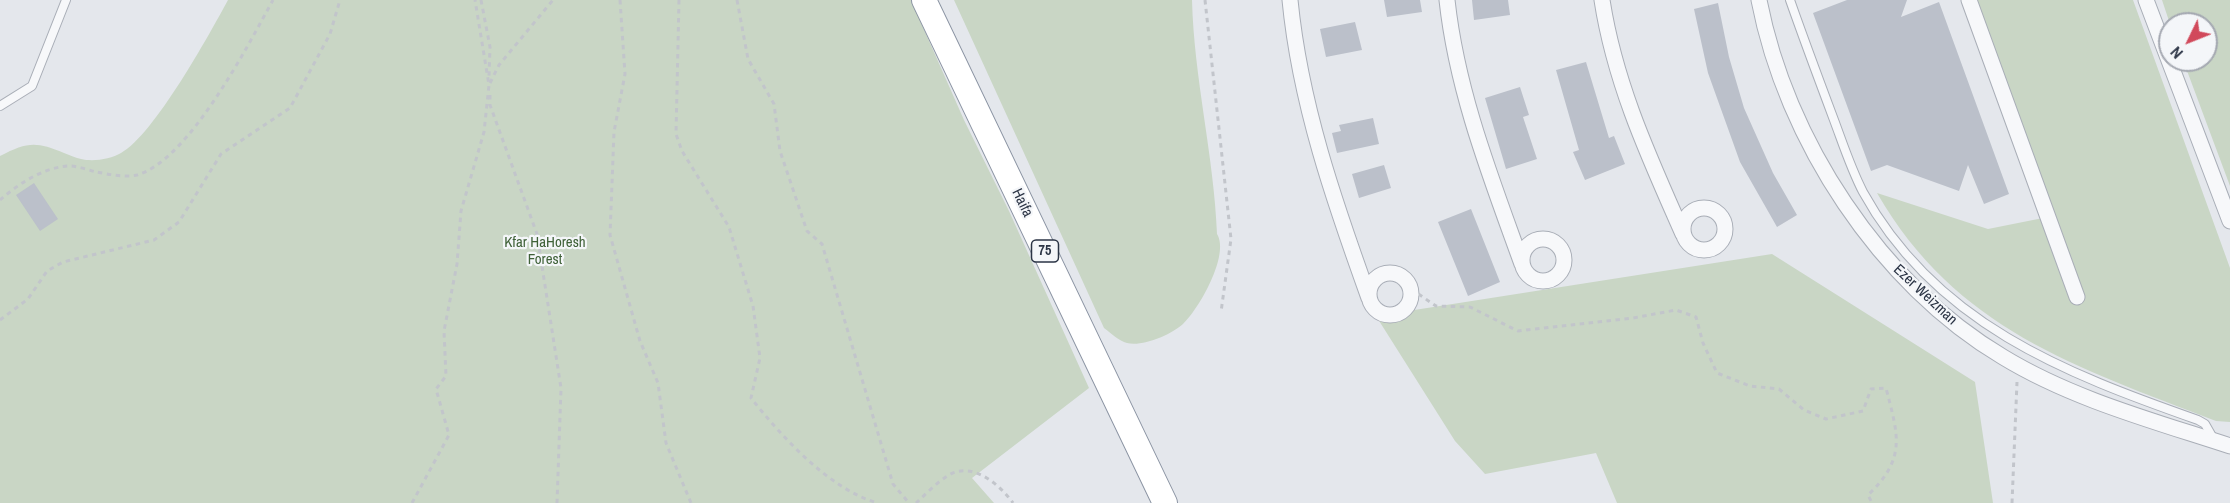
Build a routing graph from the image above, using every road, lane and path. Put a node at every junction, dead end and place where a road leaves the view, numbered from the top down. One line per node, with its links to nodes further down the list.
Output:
1 (66, 0): 20 (lane)
2 (273, 0): 22 (path)
3 (340, 0): 35 (path)
4 (475, 0): 19 (path)
5 (482, 0): 19 (path)
6 (553, 0): 19 (path)
7 (620, 0): 40 (path)
8 (680, 0): 41 (path)
9 (737, 0): 42 (path)
10 (924, 0): 45 (highway, Haifa / 75)
11 (1205, 0): 34 (path)
12 (1290, 0): 28 (street)
13 (1447, 0): 23 (street)
14 (1602, 0): 21 (street)
15 (1759, 0): 36 (street, Ezer Weizman)
16 (1790, 0): 37 (lane)
17 (1969, 0): 32 (street)
18 (2146, 0): 25 (street)
19 (489, 85): 38 (path); 39 (path)
20 (0, 106)
21 (1668, 199): 24 (street); 26 (street)
22 (0, 200)
23 (1502, 211): 27 (street); 29 (street)
24 (1692, 212): 26 (street); 26 (street)
25 (2230, 221)
26 (1683, 234)
27 (1537, 239): 29 (street); 29 (street)
28 (1350, 247): 30 (street); 33 (street)
29 (1522, 264)
30 (1384, 273): 31 (street); 33 (street)
31 (1411, 290): 33 (street); 46 (path)
32 (2077, 297)
33 (1369, 298)
34 (1221, 312)
35 (0, 320)
36 (2018, 365): 37 (street, Ezer Weizman); 47 (path)
37 (2223, 444)
38 (412, 503)
39 (557, 503)
40 (691, 503)
41 (878, 503)
42 (909, 503)
43 (916, 503): 44 (path)
44 (1013, 503)
45 (1165, 503)
46 (1872, 503)
47 (2012, 503)

